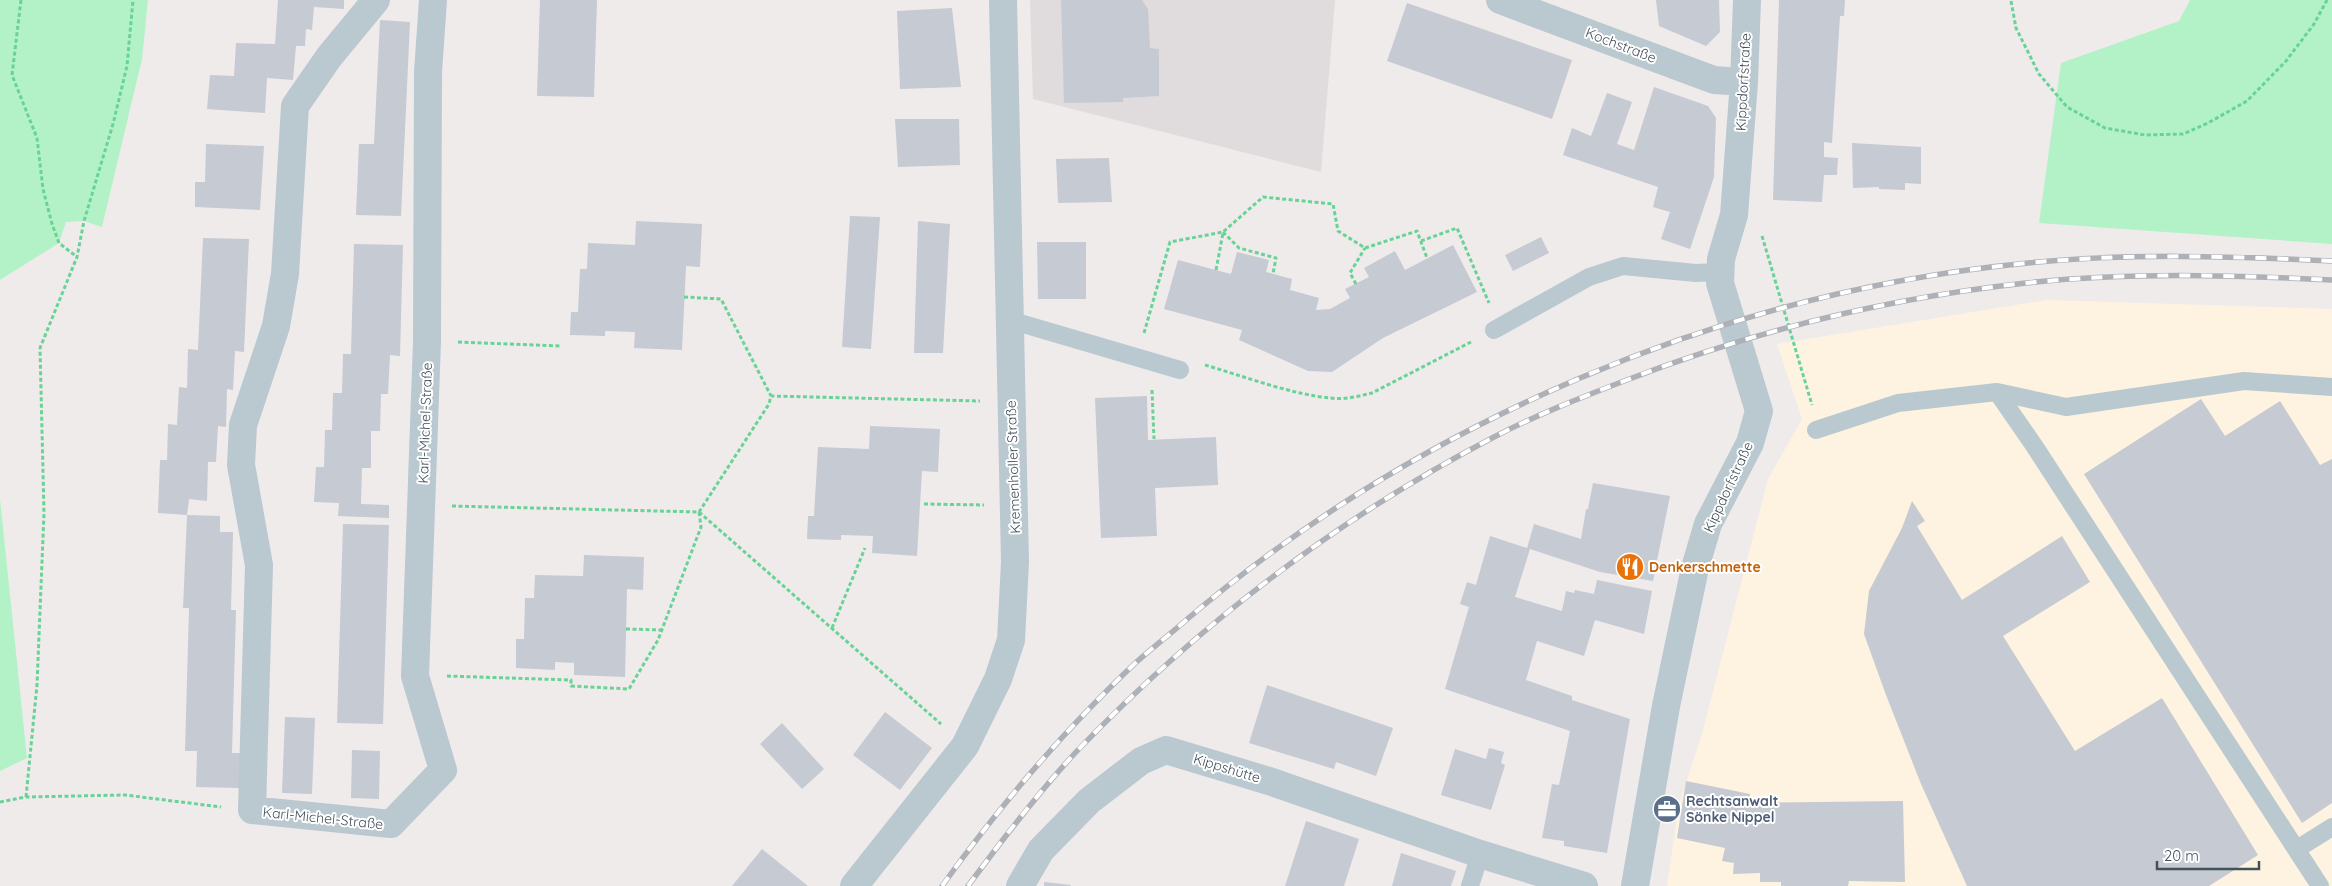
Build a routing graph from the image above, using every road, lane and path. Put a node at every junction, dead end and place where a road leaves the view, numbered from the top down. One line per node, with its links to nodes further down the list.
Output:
1 (21, 0): 15 (path)
2 (133, 0): 15 (path)
3 (376, 0): 47 (street, Karl-Michel-Straße)
4 (433, 0): 24 (street, Karl-Michel-Straße)
5 (1003, 0): 22 (street, Kremenholler Straße)
6 (1500, 0): 10 (street, Kochstraße)
7 (1747, 0): 10 (street, Kippdorfstraße)
8 (2327, 0): 9 (path)
9 (2011, 1)
10 (1744, 82): 19 (street, Kippdorfstraße)
11 (1760, 230): 32 (path)
12 (1223, 232): 14 (path); 17 (path); 18 (path); 26 (path)
13 (1421, 241): 14 (path); 16 (path); 23 (path)
14 (1366, 248): 20 (path)
15 (77, 257): 45 (path)
16 (1427, 258)
17 (1216, 270)
18 (1273, 274)
19 (1720, 277): 23 (lane); 55 (street, Kippdorfstraße)
20 (1356, 284)
21 (684, 297): 30 (path)
22 (1010, 320): 26 (lane); 31 (street, Kremenholler Straße)
23 (1497, 329): 27 (path)
24 (427, 341): 25 (path); 36 (street, Karl-Michel-Straße)
25 (560, 346)
26 (1144, 359): 27 (lane); 34 (path)
27 (1180, 370)
28 (2332, 387): 29 (lane)
29 (1997, 392): 33 (lane); 49 (lane)
30 (771, 396): 31 (path); 38 (path)
31 (1011, 401): 37 (street, Kremenholler Straße)
32 (1813, 408)
33 (1816, 430)
34 (1154, 439)
35 (924, 504): 37 (path)
36 (423, 505): 38 (path); 43 (street, Karl-Michel-Straße)
37 (1014, 505): 44 (street, Kremenholler Straße)
38 (699, 512): 41 (path); 42 (path)
39 (865, 548): 41 (path)
40 (626, 628): 42 (path)
41 (832, 628): 44 (path)
42 (662, 630): 43 (path)
43 (415, 676): 47 (street, Karl-Michel-Straße)
44 (965, 746): 51 (street, Kremenholler Straße)
45 (26, 797): 46 (path); 47 (path)
46 (0, 802)
47 (252, 810)
48 (2332, 827): 49 (lane)
49 (2298, 849): 56 (lane)
50 (1480, 854): 52 (street, Kippshütte); 53 (lane); 54 (street, Kippshütte)
51 (854, 886)
52 (1020, 886)
53 (1470, 886)
54 (1584, 886)
55 (1635, 886)
56 (2320, 886)

